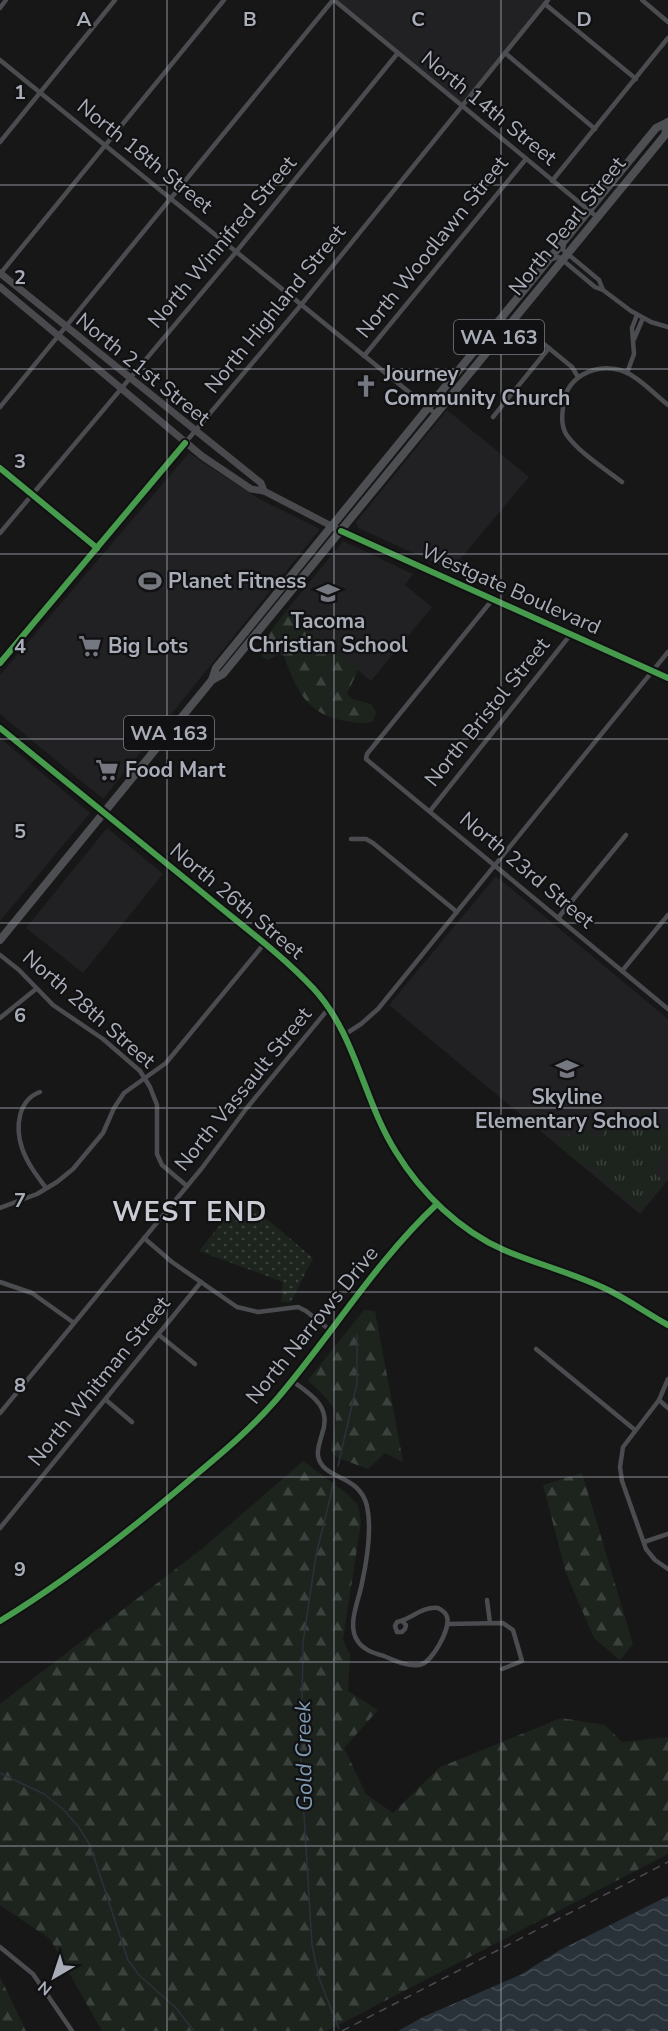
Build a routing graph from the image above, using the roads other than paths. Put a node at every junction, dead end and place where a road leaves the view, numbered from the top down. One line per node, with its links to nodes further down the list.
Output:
1 (6, 0): 7 (street)
2 (115, 0): 14 (street)
3 (224, 0): 19 (street)
4 (333, 0): 11 (street, North 14th Street); 22 (street)
5 (642, 0): 8 (street)
6 (546, 2): 10 (street, North Highland Street); 13 (street)
7 (0, 8)
8 (668, 22)
9 (668, 38): 13 (street)
10 (505, 53): 15 (street, North Highland Street); 17 (street)
11 (398, 54): 15 (street, North 14th Street); 26 (street, North Winnifred Street)
12 (0, 60): 14 (street, North 18th Street)
13 (636, 79): 17 (street)
14 (40, 92): 18 (street); 19 (street, North 18th Street)
15 (462, 106): 20 (street, North 14th Street); 32 (street, North Highland Street)
16 (668, 122): 23 (main road, North Pearl Street / WA 163); 24 (main road, North Pearl Street / WA 163)
17 (595, 129): 21 (street)
18 (0, 142)
19 (106, 146): 22 (street, North 18th Street); 29 (street)
20 (526, 159): 21 (street, North 14th Street); 41 (street, North Woodlawn Street)
21 (552, 181): 23 (street, North 14th Street)
22 (171, 199): 26 (street, North 18th Street); 35 (street)
23 (588, 210): 24 (street, North 14th Street); 25 (main road, North Pearl Street / WA 163)
24 (597, 218): 27 (main road, North Pearl Street / WA 163)
25 (570, 233): 27 (street); 28 (main road, North Pearl Street / WA 163)
26 (236, 252): 32 (street, North 18th Street); 44 (street, North Winnifred Street)
27 (565, 257): 28 (street); 31 (street); 31 (street); 49 (main road, North Pearl Street / WA 163)
28 (544, 263): 48 (main road, North Pearl Street / WA 163)
29 (0, 274): 35 (street, North 21st Street)
30 (0, 287): 38 (street, North 21st Street)
31 (603, 290): 33 (street)
32 (301, 305): 41 (street, North 18th Street); 51 (street, North Highland Street)
33 (637, 315): 34 (street); 39 (street)
34 (643, 318): 36 (street); 39 (street)
35 (65, 327): 38 (street); 44 (street, North 21st Street)
36 (668, 327)
37 (528, 331): 40 (street)
38 (58, 336): 45 (street, North 21st Street); 47 (street)
39 (633, 339): 42 (street)
40 (549, 348): 43 (street); 50 (street)
41 (364, 356): 48 (street, North 18th Street)
42 (627, 373): 43 (street); 46 (street)
43 (578, 377): 54 (street)
44 (129, 378): 45 (street, North Winnifred Street); 51 (street, North 21st Street)
45 (121, 389): 52 (street, North 21st Street); 56 (street, North Winnifred Street)
46 (668, 405)
47 (0, 407)
48 (428, 408): 49 (street, North 18th Street); 57 (main road, North Pearl Street / WA 163)
49 (436, 414): 58 (main road, North Pearl Street / WA 163)
50 (493, 417)
51 (196, 431): 52 (street, North Highland Street); 55 (street, North 21st Street)
52 (185, 443): 55 (street, North 21st Street); 60 (street, North Highland Street)
53 (0, 468): 56 (street)
54 (622, 482)
55 (264, 491): 57 (street, North 21st Street)
56 (32, 495): 59 (street, North Winnifred Street); 60 (street)
57 (332, 527): 58 (street, North 21st Street); 67 (main road, North Pearl Street / WA 163)
58 (341, 531): 61 (street, Westgate Boulevard); 67 (main road, North Pearl Street / WA 163)
59 (0, 532)
60 (97, 548): 64 (street, North Highland Street)
61 (493, 599): 62 (street, Westgate Boulevard); 69 (street, North 23rd Street)
62 (570, 634): 65 (street, Westgate Boulevard); 69 (street, North Bristol Street)
63 (668, 652): 65 (street)
64 (0, 663)
65 (653, 671): 66 (street, Westgate Boulevard); 73 (street)
66 (668, 678)
67 (212, 680): 70 (main road, North Pearl Street / WA 163)
68 (0, 728): 70 (street, North 26th Street)
69 (430, 811): 73 (street, North 23rd Street)
70 (105, 812): 77 (main road, North Pearl Street / WA 163); 78 (street, North 26th Street)
71 (626, 835): 76 (street)
72 (351, 838): 74 (street)
73 (495, 866): 74 (street); 76 (street, North 23rd Street)
74 (457, 912): 85 (street)
75 (668, 915): 80 (street)
76 (558, 918): 80 (street, North 23rd Street)
77 (0, 940)
78 (264, 944): 82 (street, North 26th Street); 86 (street)
79 (0, 954): 81 (street, North 28th Street)
80 (622, 971): 83 (street, North 23rd Street)
81 (36, 989): 84 (street); 86 (street, North 28th Street)
82 (329, 1008): 85 (street, North 26th Street); 88 (street, North Vassault Street)
83 (668, 1010)
84 (0, 1018)
85 (344, 1035): 90 (street, North 26th Street)
86 (144, 1077): 88 (street, North 28th Street); 89 (street)
87 (40, 1092): 89 (street)
88 (187, 1186): 92 (street, North Vassault Street)
89 (46, 1188): 91 (street)
90 (437, 1204): 96 (street); 97 (street, North Narrows Drive)
91 (0, 1208)
92 (144, 1238): 94 (street); 95 (street, North Vassault Street)
93 (0, 1282): 95 (street)
94 (201, 1282): 97 (street); 98 (street, North Whitman Street)
95 (74, 1323): 106 (street, North Vassault Street)
96 (668, 1325)
97 (332, 1331): 102 (street, North Narrows Drive)
98 (159, 1335): 100 (street); 103 (street, North Whitman Street)
99 (536, 1349): 108 (street)
100 (195, 1364)
101 (668, 1379): 104 (street)
102 (292, 1381): 114 (street, North Narrows Drive); 117 (street)
103 (106, 1400): 107 (street); 109 (street, North Whitman Street)
104 (659, 1400): 105 (street); 108 (street)
105 (668, 1408)
106 (0, 1413)
107 (132, 1422)
108 (635, 1430): 111 (street)
109 (0, 1528)
110 (668, 1534): 111 (street)
111 (644, 1542): 112 (street)
112 (668, 1569)
113 (487, 1600): 116 (street)
114 (0, 1621)
115 (403, 1622): 117 (street)
116 (490, 1623): 117 (street); 118 (street)
117 (448, 1624)
118 (502, 1669)
119 (0, 1947): 120 (street)
120 (72, 2031)

